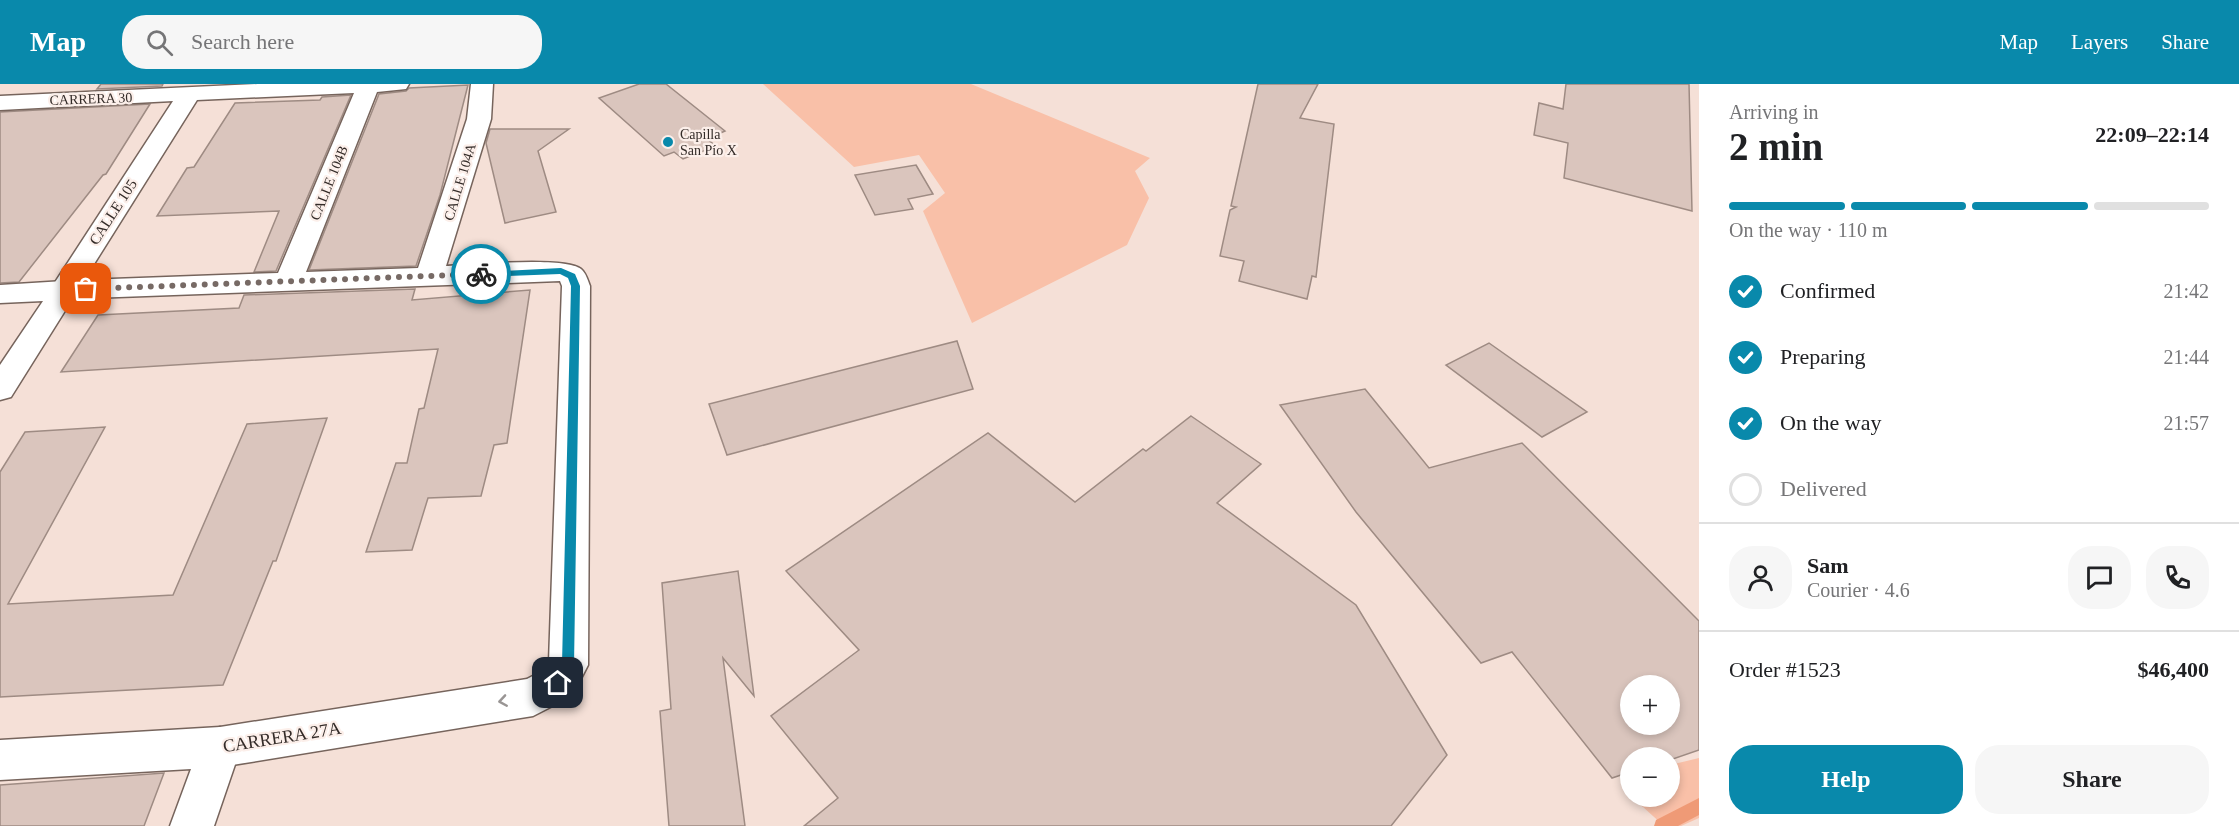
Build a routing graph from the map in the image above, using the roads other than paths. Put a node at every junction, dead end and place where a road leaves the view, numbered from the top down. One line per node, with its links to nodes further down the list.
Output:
1 (398, 84): 3 (street, CARRERA 30)
2 (482, 84): 6 (street, CALLE 104A)
3 (368, 86): 4 (street, CARRERA 30); 7 (street, CALLE 104B)
4 (188, 96): 5 (street, CARRERA 30); 8 (street, CALLE 105)
5 (0, 103)
6 (428, 277): 7 (street); 11 (street, CARRERA 27A, one-way to 11)
7 (289, 280): 8 (street)
8 (64, 290): 9 (street); 10 (street, CALLE 105)
9 (0, 294)
10 (0, 389)
11 (220, 747): 12 (street, CARRERA 27A); 13 (street)
12 (0, 760)
13 (192, 826)

